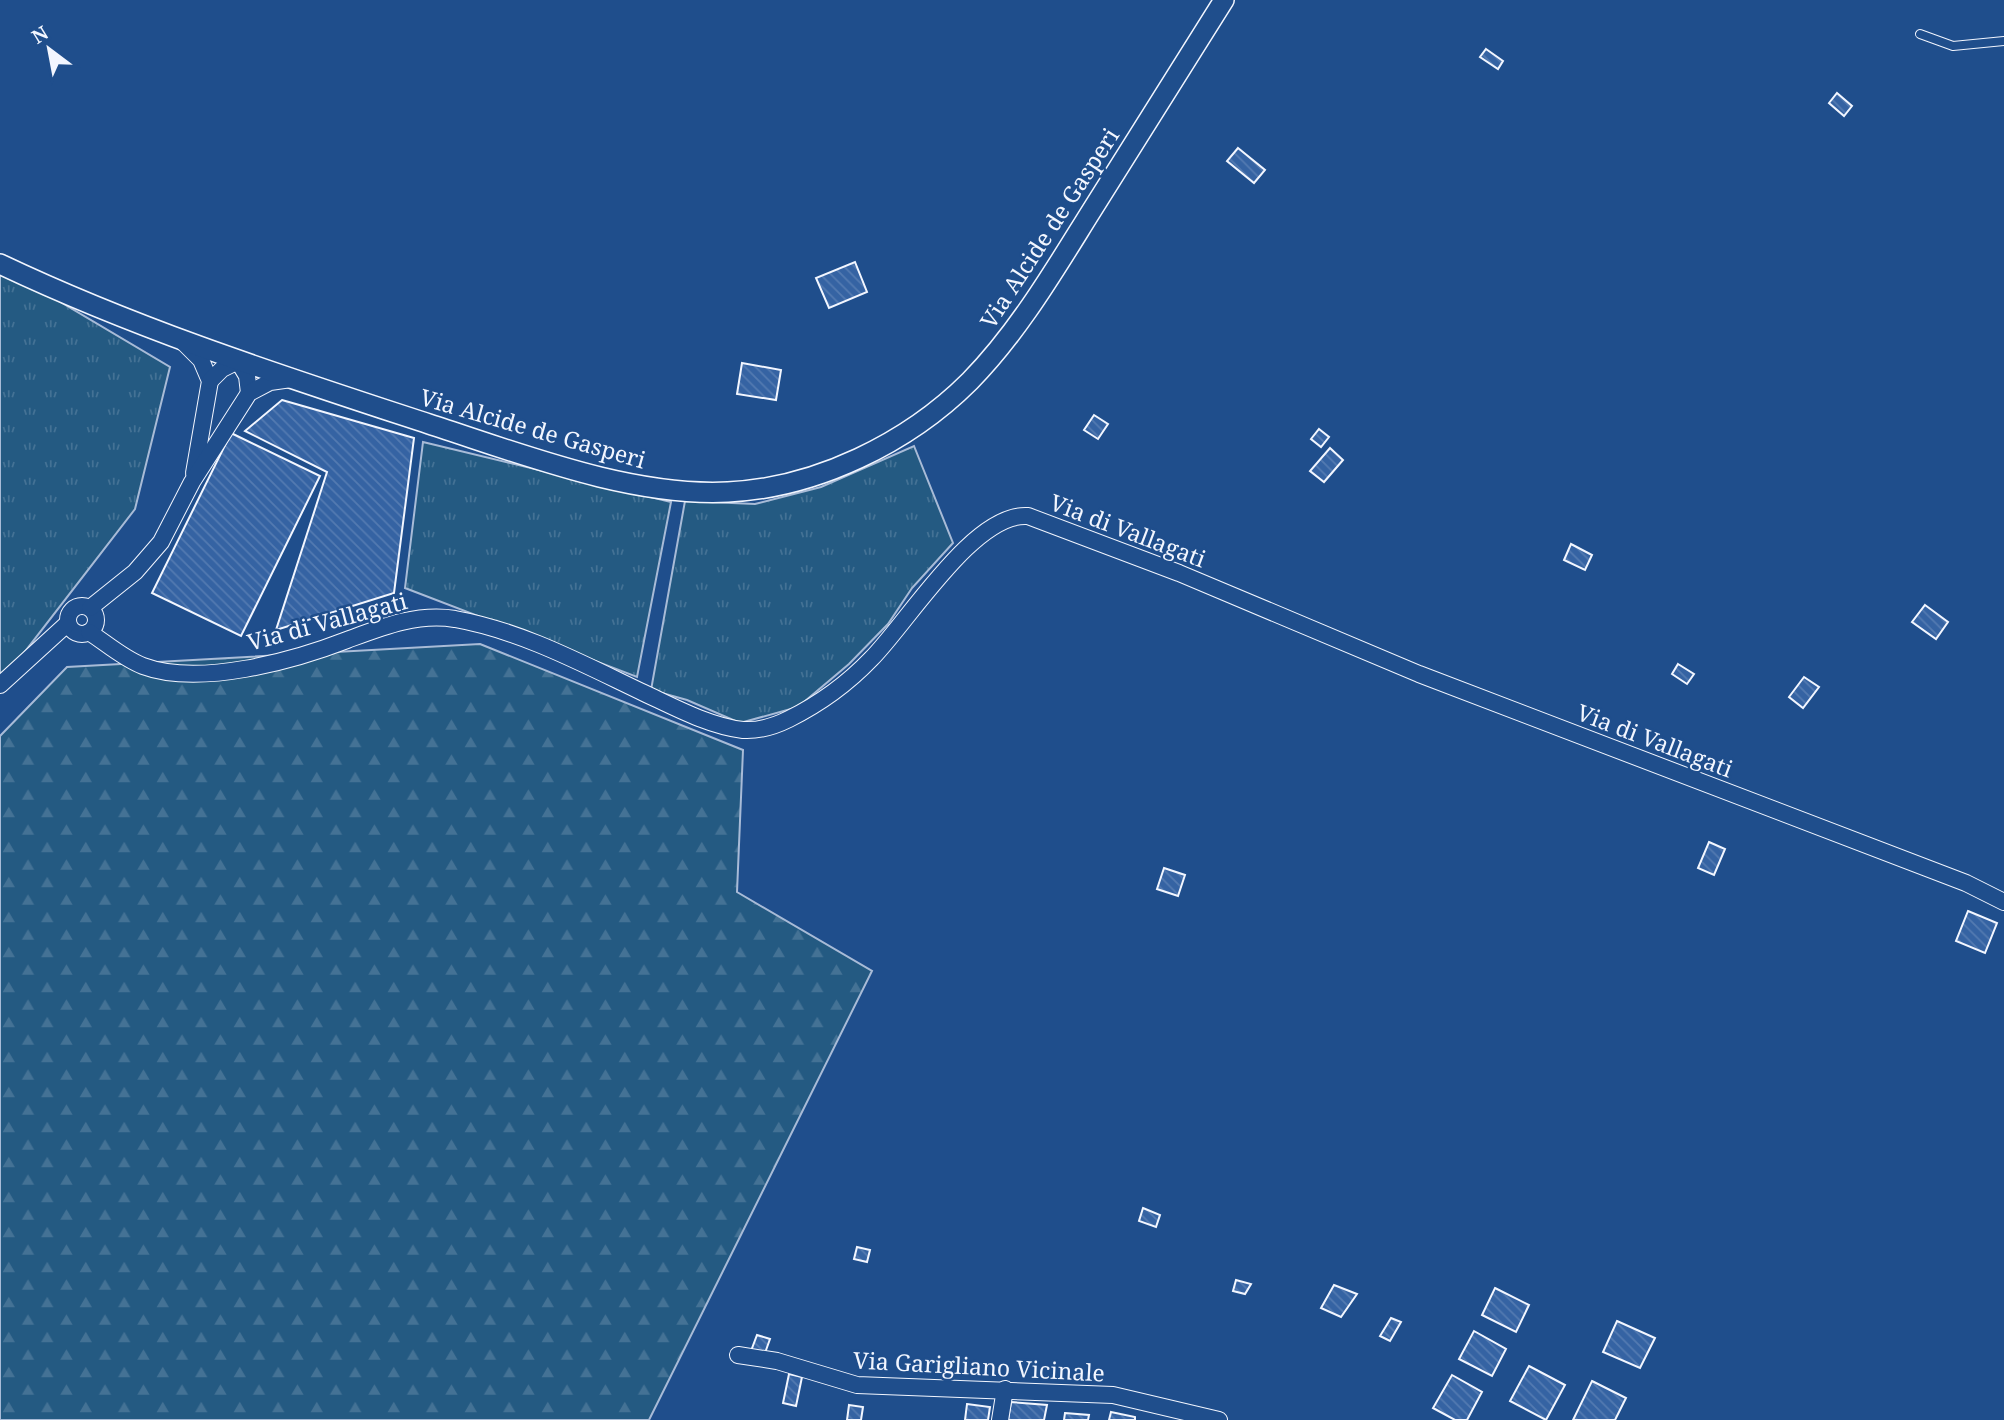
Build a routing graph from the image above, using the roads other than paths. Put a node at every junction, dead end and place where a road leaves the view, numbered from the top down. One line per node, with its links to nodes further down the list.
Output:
1 (1224, 0): 7 (street, Via Alcide de Gasperi)
2 (1920, 34): 3 (lane)
3 (2004, 41)
4 (0, 264): 5 (street, Via Alcide de Gasperi)
5 (183, 342): 6 (street, Via Alcide de Gasperi); 8 (street)
6 (239, 361): 7 (street, Via Alcide de Gasperi); 8 (street); 9 (street)
7 (291, 379): 9 (street)
8 (210, 381): 10 (street)
9 (249, 393): 10 (street)
10 (192, 482): 11 (street)
11 (90, 608): 12 (street); 13 (street)
12 (68, 623): 13 (street); 14 (street)
13 (89, 632): 15 (street, Via di Vallagati)
14 (0, 685)
15 (2004, 902)
16 (737, 1355): 17 (street, Via Garigliano Vicinale)
17 (1005, 1389): 18 (street); 19 (street, Via Garigliano Vicinale)
18 (1000, 1420)
19 (1219, 1420)

